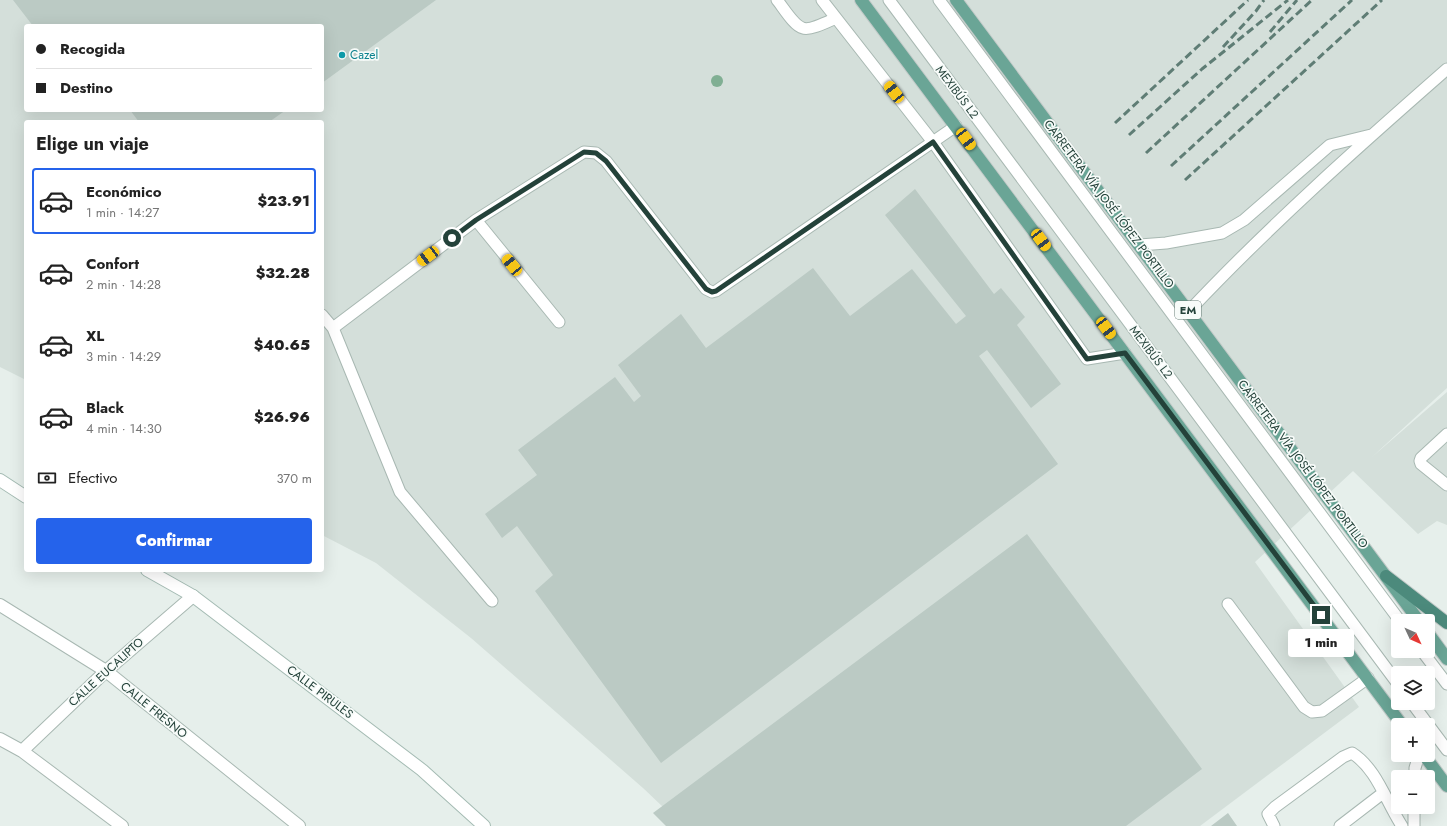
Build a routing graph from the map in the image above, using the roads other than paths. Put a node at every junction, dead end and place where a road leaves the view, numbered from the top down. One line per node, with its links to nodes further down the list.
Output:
1 (777, 0): 7 (lane)
2 (822, 0): 7 (lane)
3 (861, 0): 9 (main road)
4 (889, 0): 36 (lane, MEXIBÚS L2)
5 (939, 0): 29 (lane)
6 (956, 0): 13 (main road, CARRETERA VÍA JOSÉ LÓPEZ PORTILLO / EM)
7 (836, 18): 11 (lane)
8 (1447, 69): 10 (lane)
9 (956, 126): 11 (lane); 18 (main road)
10 (1372, 135): 13 (lane); 14 (lane)
11 (933, 142): 12 (lane); 18 (lane)
12 (476, 220): 16 (lane); 17 (lane)
13 (1140, 245): 14 (main road, CARRETERA VÍA JOSÉ LÓPEZ PORTILLO / EM)
14 (1189, 311): 24 (main road, CARRETERA VÍA JOSÉ LÓPEZ PORTILLO / EM)
15 (324, 317): 17 (lane)
16 (559, 322)
17 (334, 328): 26 (lane)
18 (1125, 353): 37 (main road)
19 (1447, 434): 21 (lane)
20 (0, 480): 22 (street)
21 (1447, 485)
22 (24, 496)
23 (151, 572): 25 (street, CALLE PIRULES)
24 (1386, 576): 30 (main road, CARRETERA VÍA JOSÉ LÓPEZ PORTILLO / EM); 31 (highway)
25 (193, 596): 35 (street, CALLE EUCALIPTO); 50 (street, CALLE PIRULES)
26 (492, 601)
27 (1228, 604): 37 (lane)
28 (0, 605): 35 (street, CALLE FRESNO)
29 (1395, 614)
30 (1414, 614)
31 (1447, 622)
32 (1435, 644): 34 (main road)
33 (1427, 658): 38 (lane)
34 (1447, 660)
35 (106, 671): 43 (street, CALLE EUCALIPTO); 49 (street, CALLE FRESNO)
36 (1391, 675)
37 (1368, 678): 40 (main road)
38 (1447, 684)
39 (1417, 710): 42 (lane)
40 (1397, 718)
41 (0, 739): 43 (street)
42 (1447, 750)
43 (22, 751): 48 (street)
44 (1429, 762): 45 (main road)
45 (1447, 786)
46 (1383, 793): 51 (lane); 52 (lane); 53 (lane)
47 (1414, 814): 54 (lane)
48 (122, 826)
49 (299, 826)
50 (484, 826)
51 (1274, 826)
52 (1340, 826)
53 (1402, 826)
54 (1414, 826)

